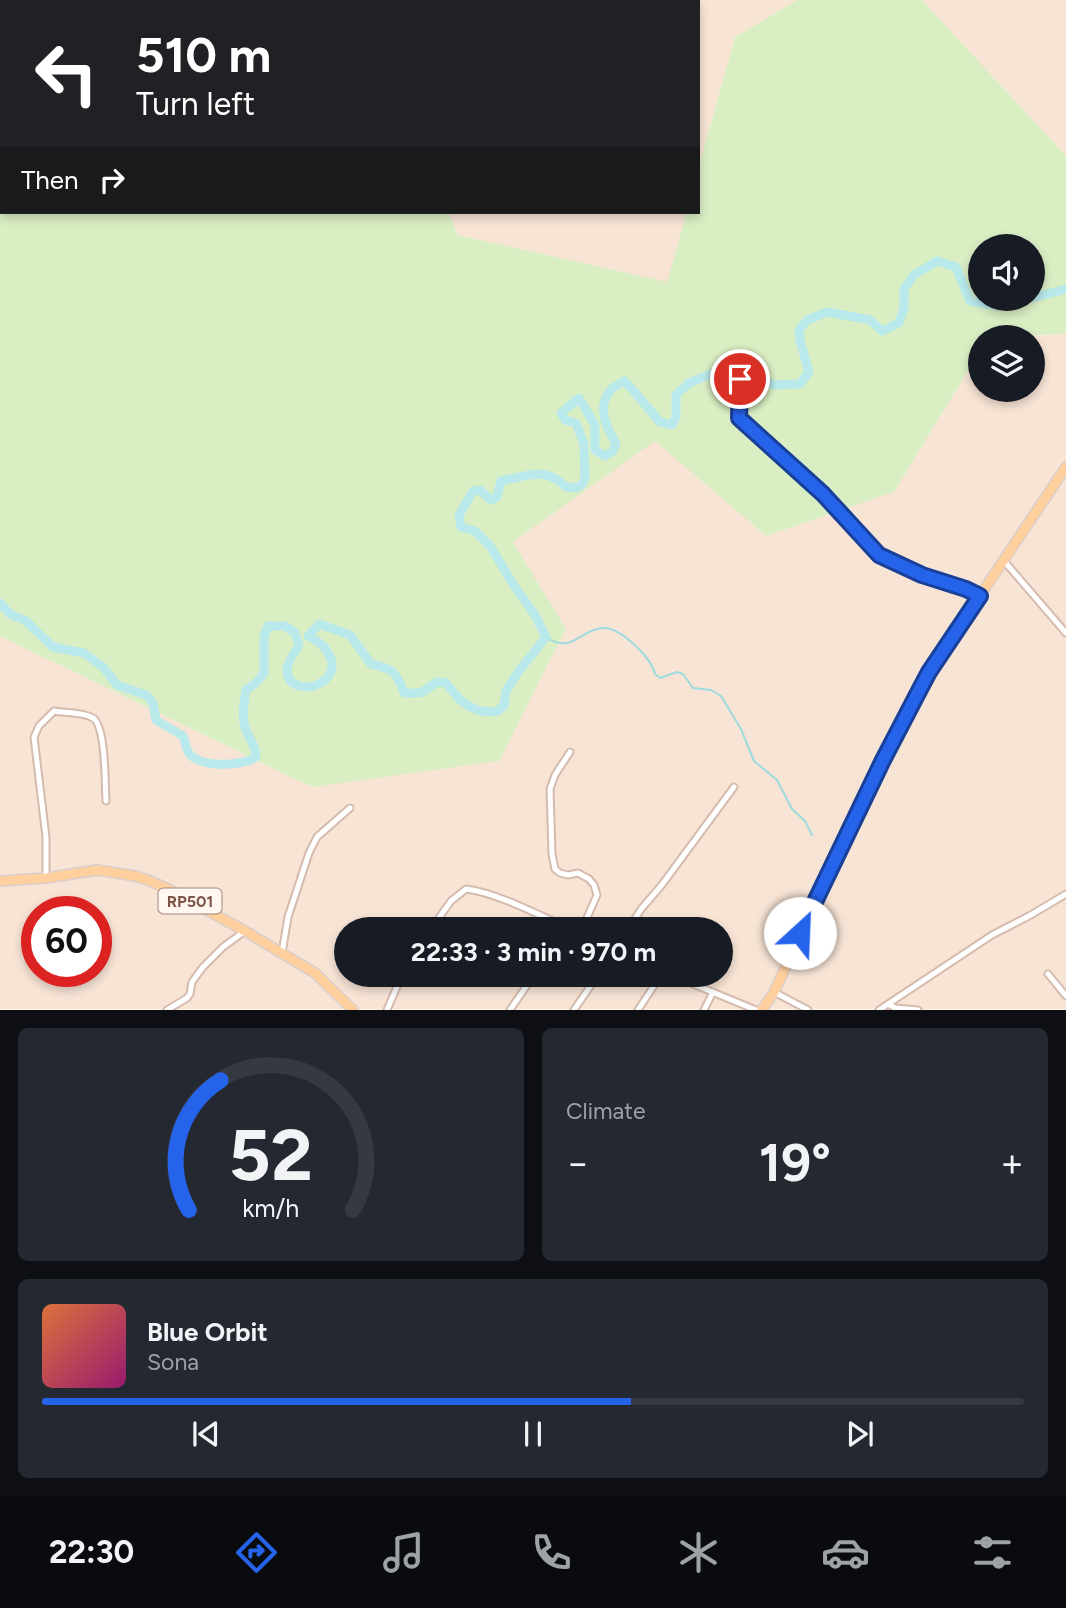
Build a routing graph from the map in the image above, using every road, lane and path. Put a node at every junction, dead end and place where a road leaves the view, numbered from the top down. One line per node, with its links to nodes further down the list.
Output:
1 (740, 379): 4 (street)
2 (1066, 467): 3 (main road)
3 (1004, 561): 4 (main road); 5 (street)
4 (980, 596): 26 (main road)
5 (1066, 633)
6 (570, 752): 15 (street)
7 (734, 787): 16 (street)
8 (106, 801): 10 (street)
9 (350, 808): 18 (street)
10 (46, 878): 11 (main road, RP501); 17 (main road, RP501)
11 (0, 881)
12 (1066, 894): 28 (street)
13 (440, 917): 14 (street)
14 (541, 917)
15 (587, 917)
16 (636, 917)
17 (245, 931): 18 (main road, RP501); 29 (street)
18 (282, 953): 30 (main road, RP501)
19 (1048, 974): 27 (street)
20 (397, 987): 31 (street)
21 (526, 987): 32 (street)
22 (590, 987): 33 (street)
23 (653, 987): 34 (street)
24 (701, 987): 25 (street)
25 (713, 992): 35 (street); 36 (street)
26 (774, 992): 37 (main road); 38 (street)
27 (1066, 996)
28 (888, 1003): 39 (street); 40 (street)
29 (167, 1010)
30 (353, 1010)
31 (387, 1010)
32 (510, 1010)
33 (574, 1010)
34 (638, 1010)
35 (704, 1010)
36 (756, 1010)
37 (762, 1010)
38 (808, 1010)
39 (879, 1010)
40 (918, 1010)

